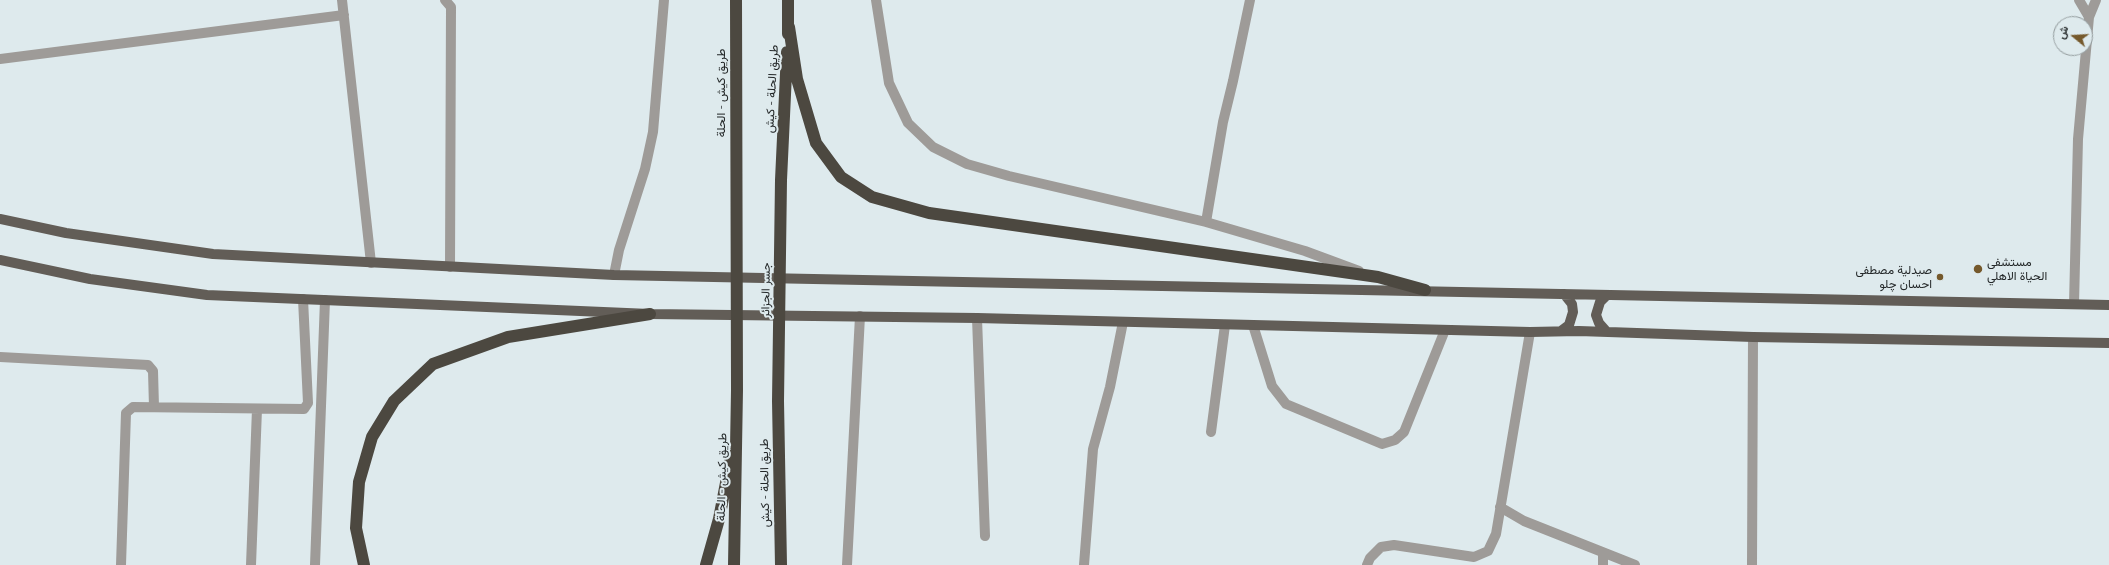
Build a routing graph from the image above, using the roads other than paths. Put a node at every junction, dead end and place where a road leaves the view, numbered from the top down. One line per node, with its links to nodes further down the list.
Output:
1 (342, 0): 10 (street)
2 (664, 0): 22 (street)
3 (736, 0): 47 (highway, طريق كيش - الحلة)
4 (788, 0): 13 (highway, طريق الحلة - كيش)
5 (876, 0): 18 (street)
6 (1250, 0): 18 (street)
7 (2079, 0): 11 (street)
8 (2096, 0): 12 (street)
9 (450, 2): 21 (street)
10 (344, 15): 15 (street); 20 (street)
11 (2088, 16)
12 (2089, 16)
13 (788, 22): 16 (highway, طريق الحلة - كيش); 23 (highway)
14 (2085, 56): 29 (street)
15 (0, 59)
16 (781, 180): 44 (highway, جسر الجزائر)
17 (0, 219): 20 (main road)
18 (1206, 222): 23 (street)
19 (0, 260): 27 (main road)
20 (371, 263): 21 (main road)
21 (450, 267): 22 (main road)
22 (614, 275): 24 (main road)
23 (1378, 277): 24 (highway)
24 (1424, 290): 25 (main road)
25 (1564, 294): 26 (main road); 38 (main road)
26 (1607, 295): 29 (main road); 40 (main road)
27 (303, 299): 28 (main road); 46 (street)
28 (325, 300): 31 (main road); 54 (street)
29 (2074, 304): 30 (main road)
30 (2109, 305)
31 (650, 314): 32 (main road); 55 (highway)
32 (860, 316): 33 (main road); 59 (street)
33 (977, 318): 34 (main road); 50 (street)
34 (1123, 322): 35 (main road); 60 (street)
35 (1224, 325): 36 (main road); 48 (street)
36 (1253, 325): 37 (main road); 37 (street)
37 (1445, 330): 39 (main road)
38 (1561, 331): 39 (main road); 40 (main road)
39 (1530, 332): 49 (street)
40 (1607, 332): 41 (main road)
41 (1753, 336): 42 (main road); 64 (street)
42 (2109, 343)
43 (0, 357): 45 (street)
44 (778, 401): 58 (highway, طريق الحلة - كيش)
45 (154, 407): 46 (street); 52 (street)
46 (257, 409): 53 (street)
47 (737, 425): 56 (highway); 57 (highway, طريق كيش - الحلة)
48 (1211, 432)
49 (1500, 507): 51 (street); 61 (street)
50 (985, 536)
51 (1603, 554): 62 (street); 63 (street)
52 (121, 565)
53 (251, 565)
54 (315, 565)
55 (364, 565)
56 (706, 565)
57 (734, 565)
58 (781, 565)
59 (847, 565)
60 (1084, 565)
61 (1367, 565)
62 (1603, 565)
63 (1635, 565)
64 (1752, 565)

